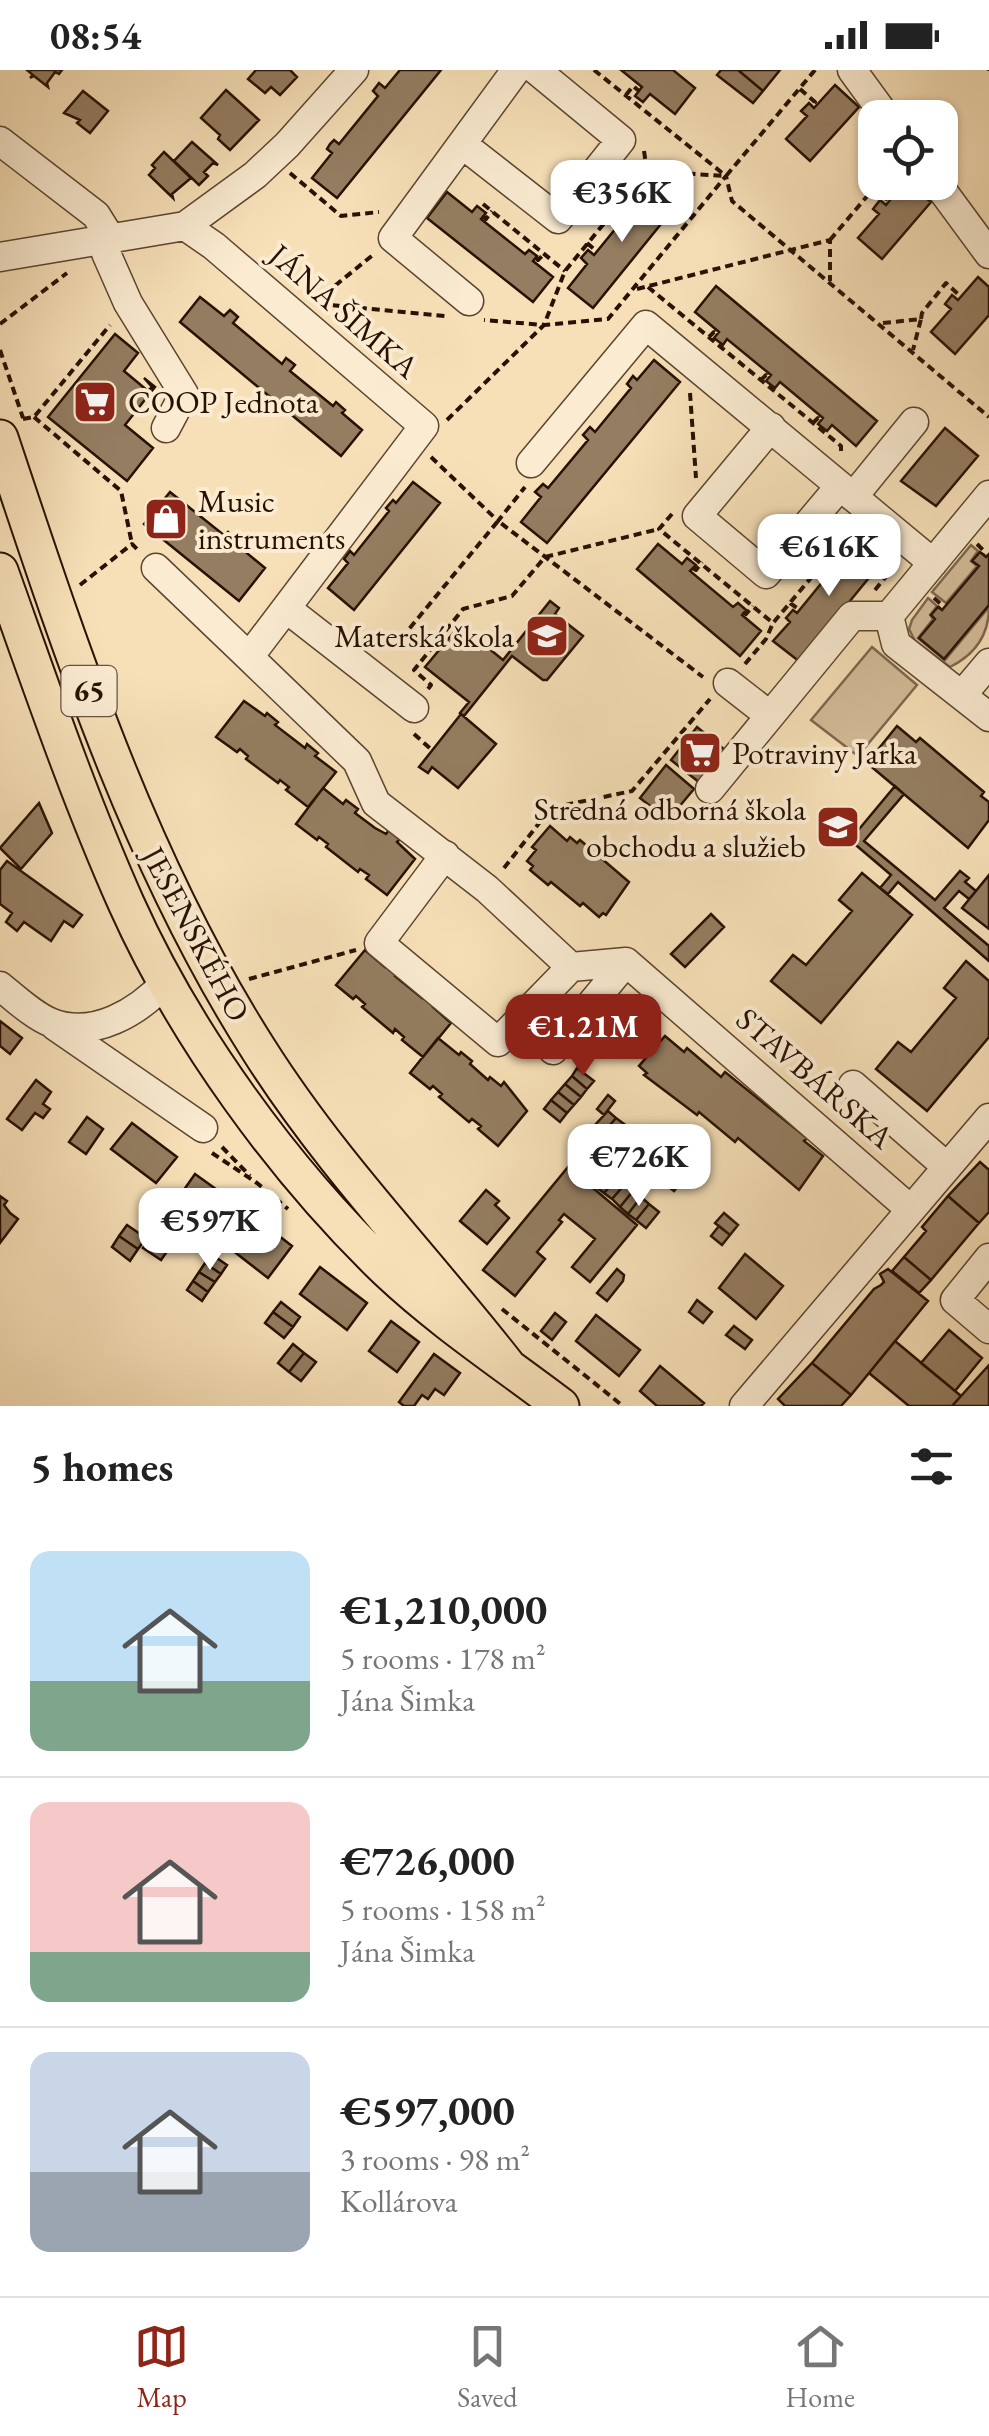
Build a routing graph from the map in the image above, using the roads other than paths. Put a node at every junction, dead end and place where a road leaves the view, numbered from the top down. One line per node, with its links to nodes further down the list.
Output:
1 (354, 70): 9 (street)
2 (516, 70): 7 (street)
3 (536, 70): 7 (street)
4 (852, 70): 5 (street)
5 (874, 100)
6 (0, 141): 10 (street)
7 (462, 144): 13 (street)
8 (949, 200): 11 (street)
9 (184, 226): 10 (street); 24 (street, JÁNA ŠIMKA)
10 (109, 236): 12 (street); 17 (street)
11 (989, 254)
12 (0, 257)
13 (461, 312)
14 (914, 422): 19 (street)
15 (771, 427): 18 (street); 19 (street); 19 (street)
16 (12, 428): 35 (main road, JESENSKÉHO / 65)
17 (166, 428)
18 (531, 463)
19 (846, 492): 21 (street)
20 (989, 495): 21 (street)
21 (933, 563): 25 (street)
22 (156, 568): 26 (street)
23 (0, 571): 39 (main road, JESENSKÉHO / 65)
24 (287, 609): 26 (street, JÁNA ŠIMKA); 30 (street)
25 (889, 616): 29 (street); 31 (street)
26 (249, 657): 34 (street)
27 (989, 663): 29 (street)
28 (723, 686): 31 (street)
29 (962, 695): 32 (street)
30 (414, 708)
31 (769, 715): 33 (street)
32 (989, 718)
33 (710, 789)
34 (444, 856): 37 (street); 37 (street)
35 (192, 938): 38 (main road, JESENSKÉHO / 65); 39 (main road)
36 (626, 962): 37 (street); 42 (street); 47 (street, STAVBÁRSKA)
37 (571, 967)
38 (210, 972): 39 (main road); 50 (main road, JESENSKÉHO / 65)
39 (166, 982): 41 (street); 50 (main road, 65)
40 (0, 986): 41 (street)
41 (50, 1022): 45 (street)
42 (553, 1050)
43 (853, 1085): 46 (street)
44 (989, 1118): 46 (street)
45 (205, 1139)
46 (947, 1167): 47 (street)
47 (910, 1209): 52 (street)
48 (989, 1258): 49 (street)
49 (989, 1329)
50 (507, 1366): 51 (main road, 65)
51 (560, 1406)
52 (744, 1406)

